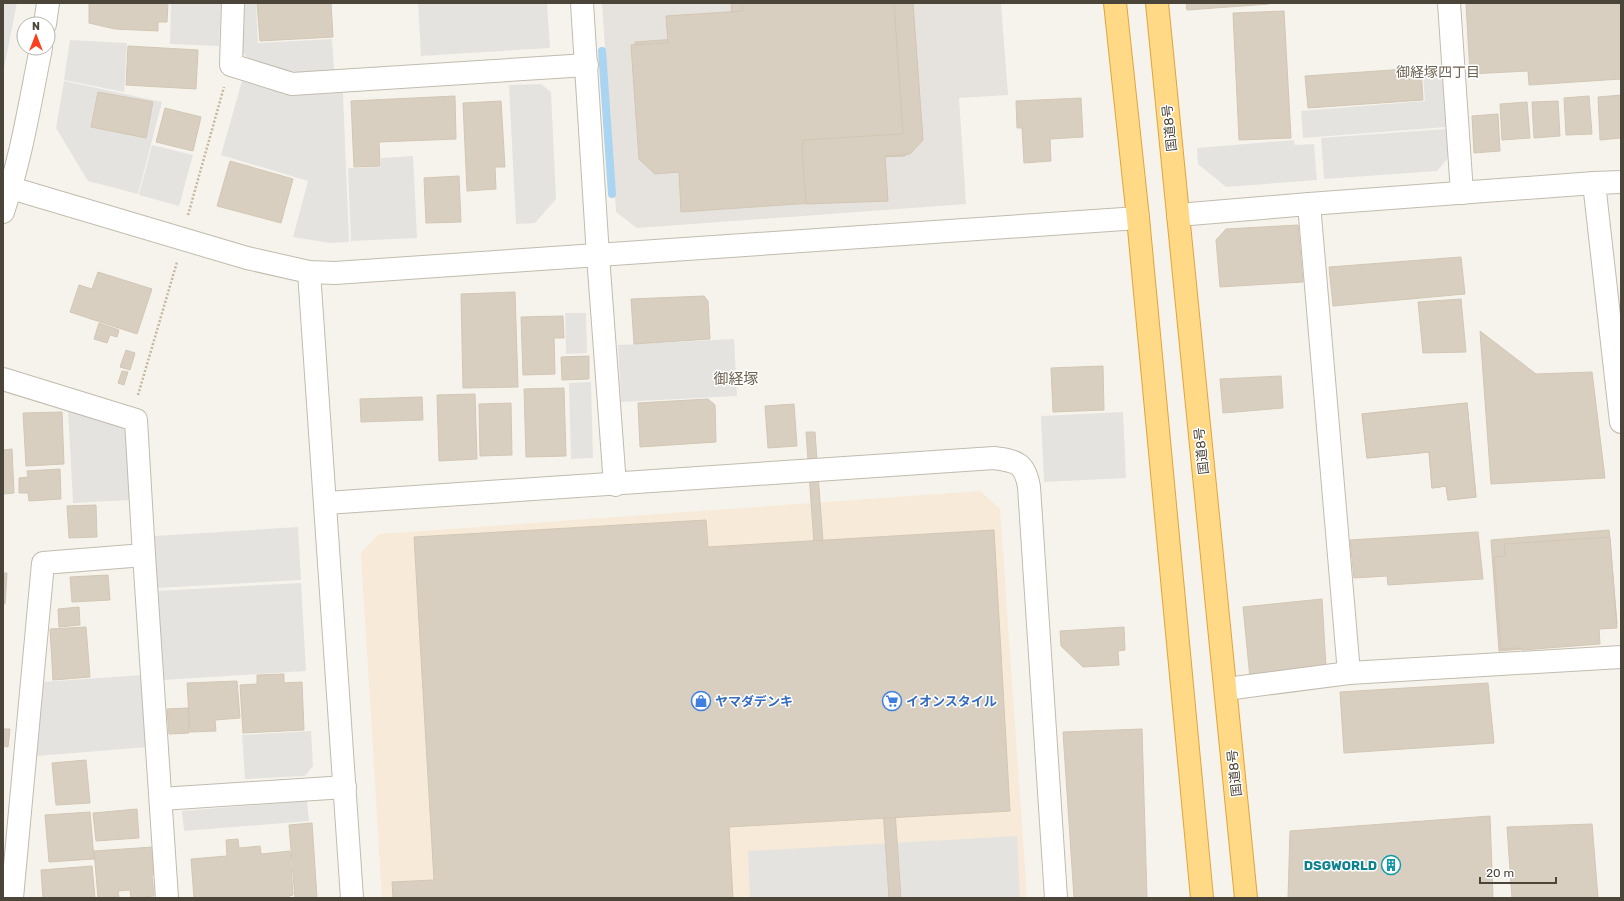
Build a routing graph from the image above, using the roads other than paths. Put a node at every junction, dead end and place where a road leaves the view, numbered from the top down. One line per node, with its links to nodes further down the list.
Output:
1 (48, 3): 7 (street)
2 (233, 3): 9 (street)
3 (582, 3): 9 (street)
4 (1115, 3): 17 (highway)
5 (1157, 3): 16 (highway, 国道8号)
6 (1449, 3): 13 (street)
7 (46, 16)
8 (39, 56): 12 (street)
9 (587, 65): 18 (street)
10 (1621, 182): 11 (street)
11 (1594, 183): 13 (street); 21 (street)
12 (11, 188): 15 (street); 19 (street)
13 (1462, 193): 14 (street)
14 (1309, 204): 16 (street); 26 (street)
15 (3, 212)
16 (1178, 215): 27 (highway, 国道8号)
17 (1138, 218): 18 (street); 34 (highway)
18 (598, 256): 19 (street); 22 (street)
19 (309, 272): 23 (street)
20 (3, 379): 24 (street)
21 (1621, 422)
22 (615, 484): 23 (street); 33 (street)
23 (326, 504): 28 (street)
24 (144, 555): 29 (street); 30 (street)
25 (1621, 657): 26 (street)
26 (1349, 673): 27 (street)
27 (1226, 689): 35 (highway, 国道8号)
28 (345, 787): 29 (street); 32 (street)
29 (161, 799): 31 (street)
30 (12, 898)
31 (167, 898)
32 (352, 898)
33 (1056, 898)
34 (1202, 898)
35 (1246, 898)

